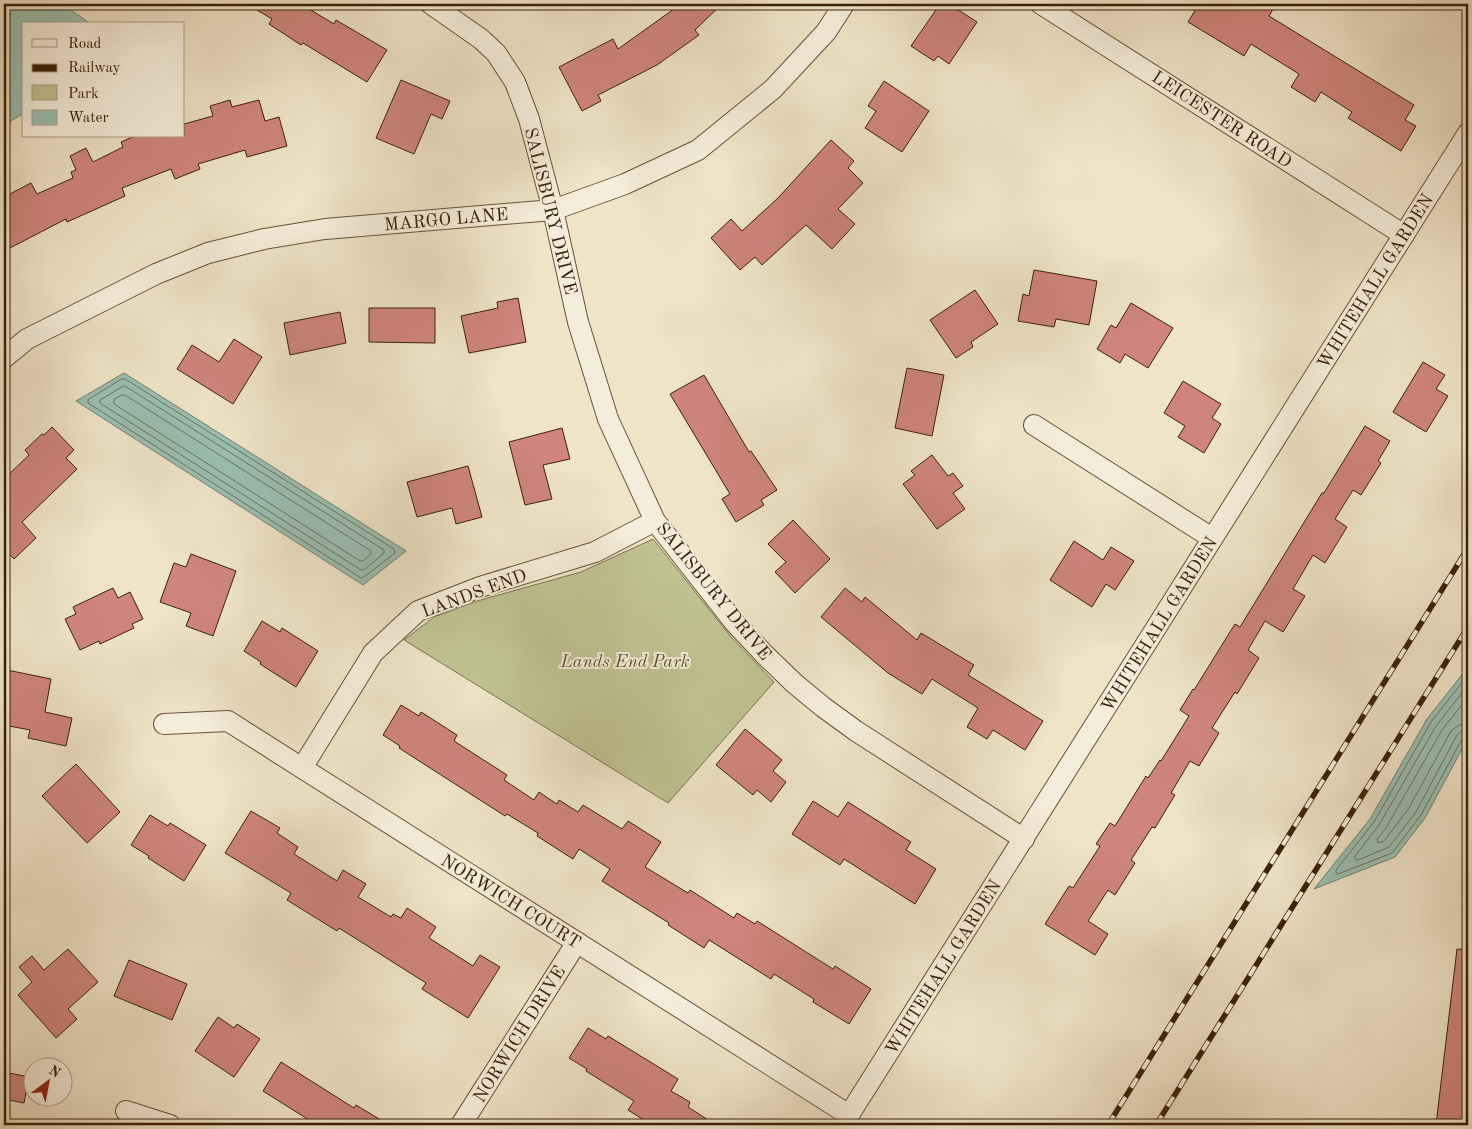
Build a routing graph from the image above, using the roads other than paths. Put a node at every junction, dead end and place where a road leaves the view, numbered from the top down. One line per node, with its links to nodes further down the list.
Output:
1 (431, 4): 5 (street, SALISBURY DRIVE)
2 (844, 4): 5 (street, MARGO LANE)
3 (1041, 4): 6 (street, LEICESTER ROAD)
4 (1468, 133): 6 (street, WHITEHALL GARDEN)
5 (553, 210): 7 (street, MARGO LANE); 9 (street, SALISBURY DRIVE)
6 (1404, 235): 10 (street, WHITEHALL GARDEN)
7 (4, 358)
8 (1034, 425): 10 (street)
9 (655, 521): 12 (street, LANDS END); 13 (street, SALISBURY DRIVE)
10 (1212, 538): 13 (street, WHITEHALL GARDEN)
11 (164, 724): 12 (street, NORWICH COURT)
12 (302, 768): 14 (street, NORWICH COURT)
13 (1024, 839): 16 (street, WHITEHALL GARDEN)
14 (577, 942): 16 (street, NORWICH COURT); 18 (street, NORWICH DRIVE)
15 (126, 1111): 17 (street)
16 (849, 1115)
17 (170, 1125)
18 (461, 1125)

